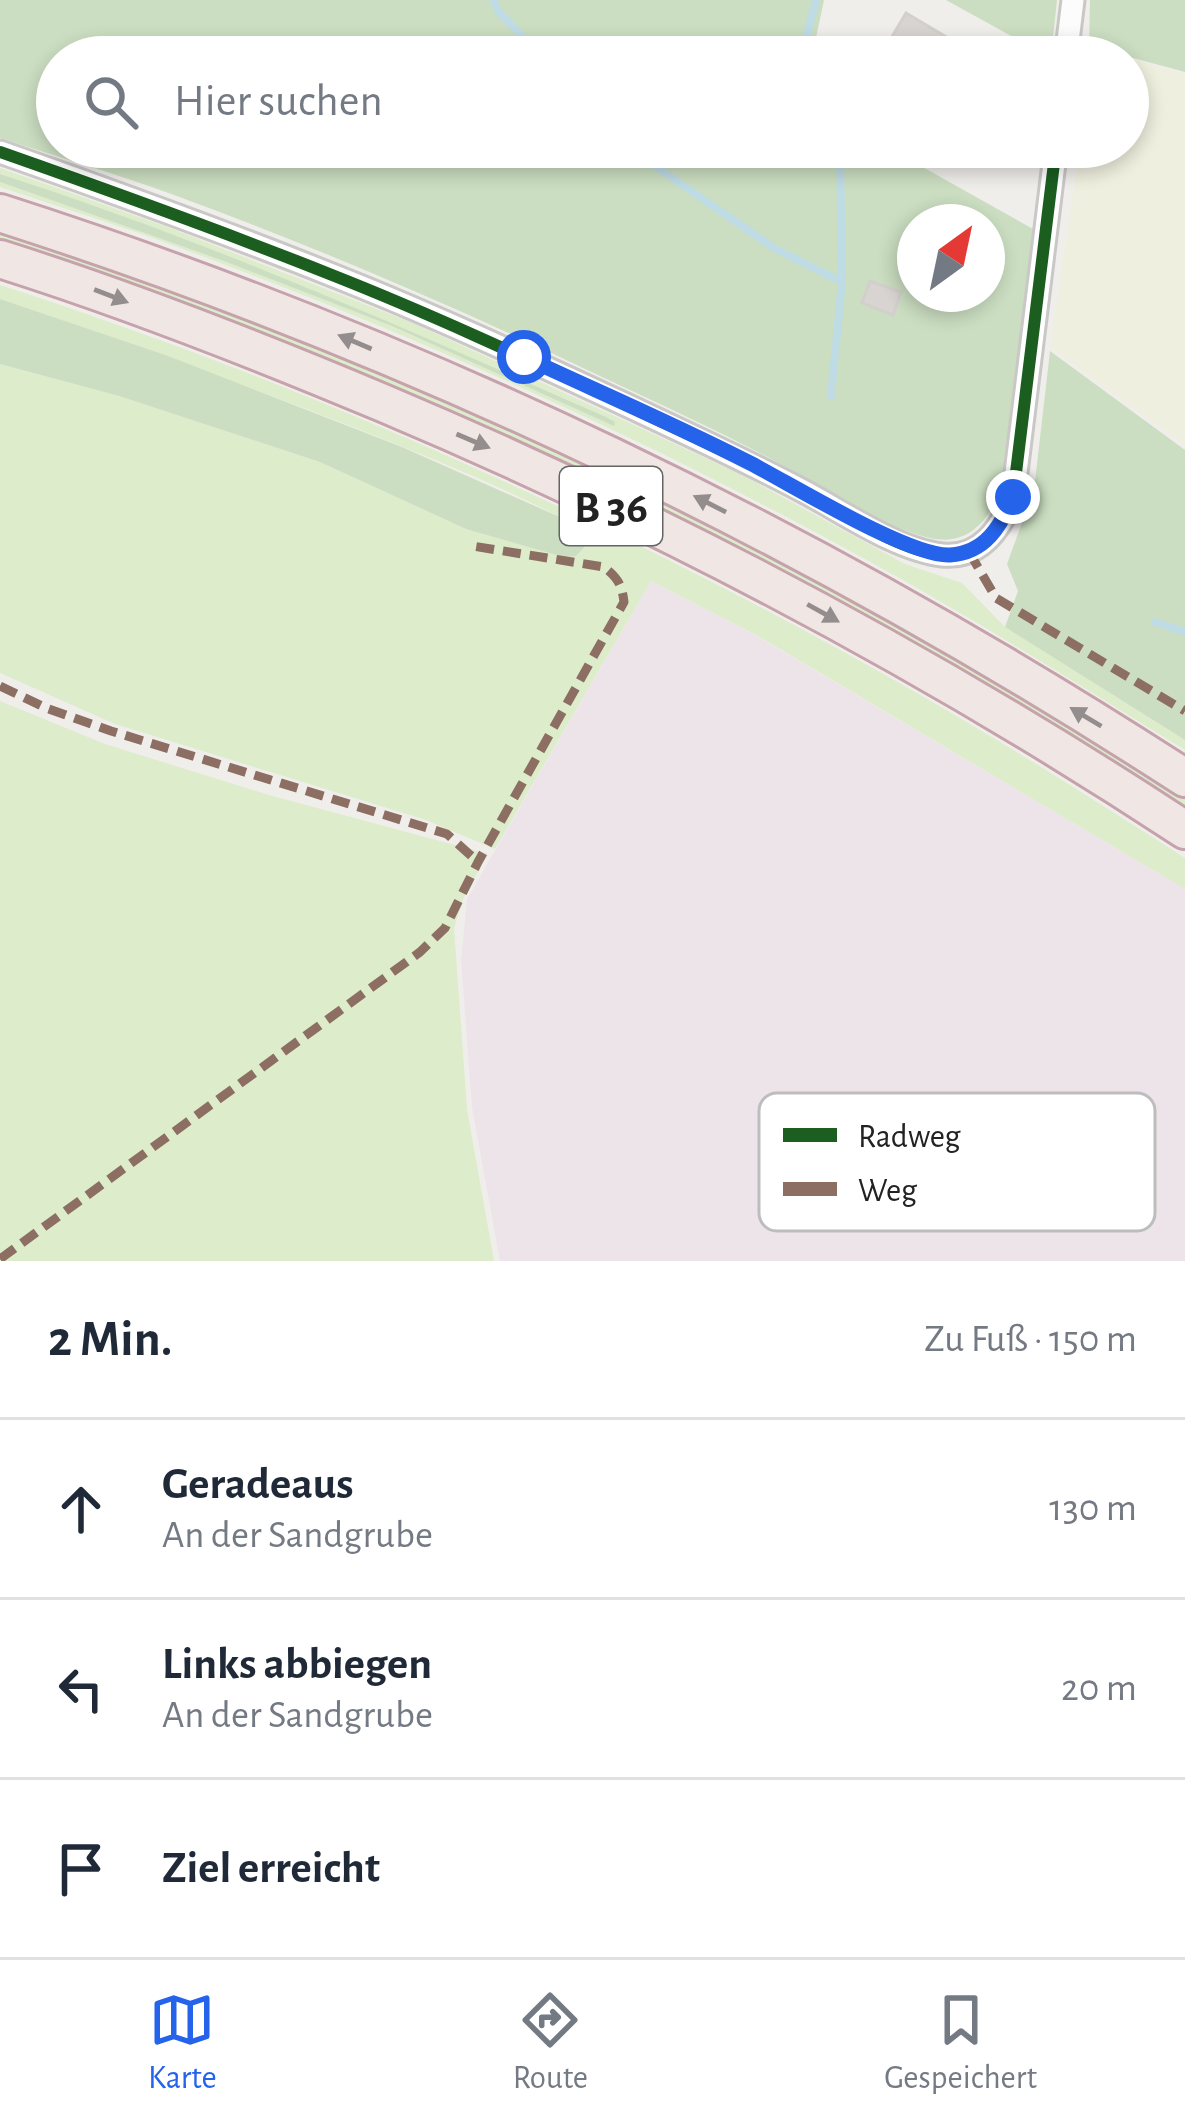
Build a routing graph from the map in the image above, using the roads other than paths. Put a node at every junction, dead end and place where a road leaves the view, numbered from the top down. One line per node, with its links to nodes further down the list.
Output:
1 (1073, 0): 2 (street)
2 (1069, 36)
3 (0, 152): 4 (street)
4 (36, 165)
5 (45, 168): 6 (street)
6 (1053, 168)
7 (0, 213): 9 (highway, B 36, one-way to 7)
8 (0, 259): 10 (highway, B 36, one-way to 10)
9 (1185, 778)
10 (1185, 830)

